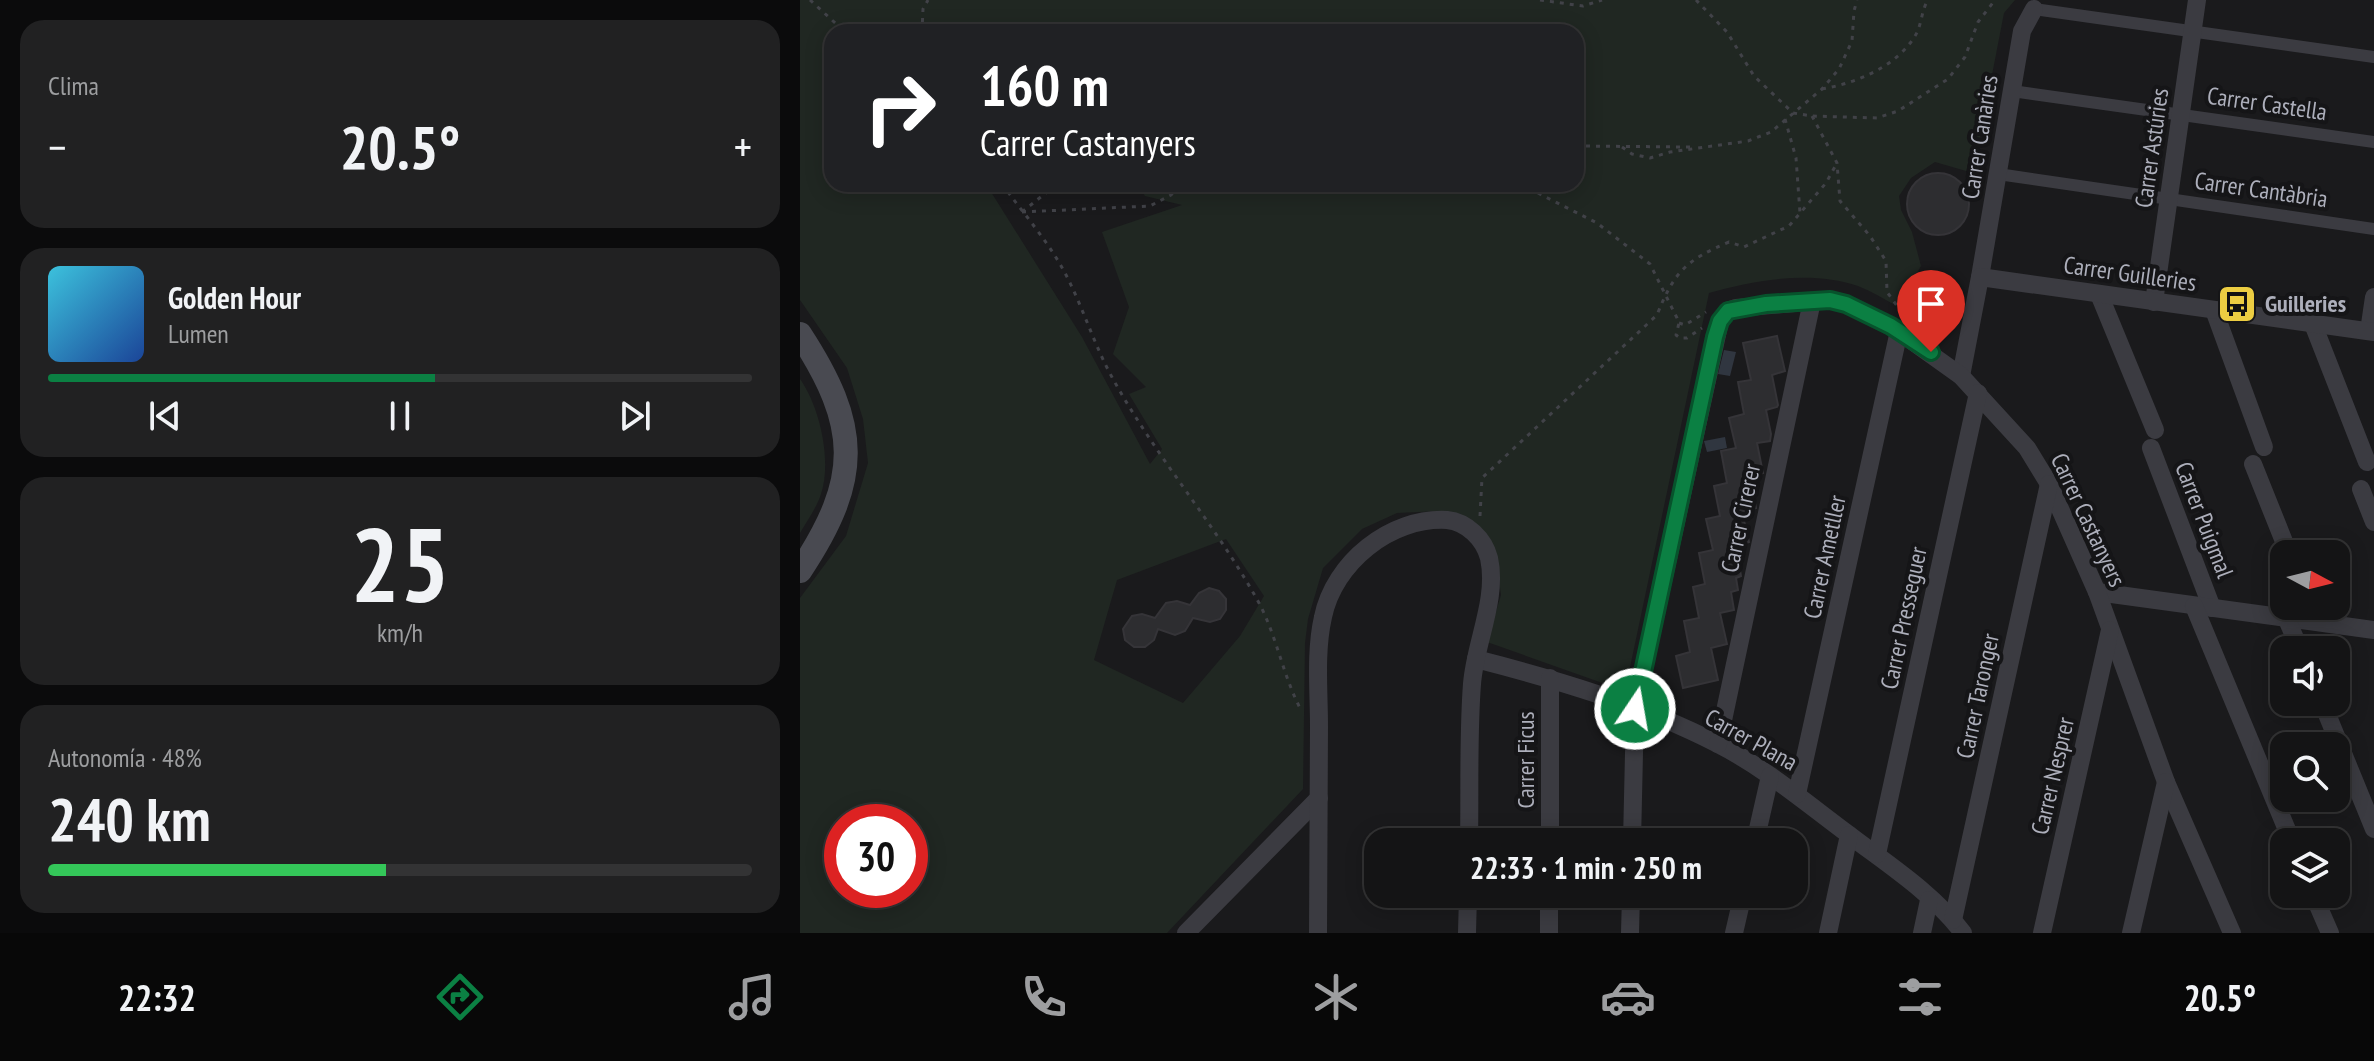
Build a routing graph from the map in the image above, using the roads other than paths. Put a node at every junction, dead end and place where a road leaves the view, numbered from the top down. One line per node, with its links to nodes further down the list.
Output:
1 (2197, 0): 3 (street, Carrer Astúries)
2 (2034, 9): 3 (street); 5 (street, Carrer Canàries)
3 (2193, 31): 4 (street); 6 (street, Carrer Astúries)
4 (2374, 57)
5 (2012, 91): 6 (street, Carrer Castella); 8 (street, Carrer Canàries)
6 (2181, 114): 7 (street, Carrer Castella); 9 (street, Carrer Astúries)
7 (2374, 142)
8 (1998, 174): 9 (street, Carrer Cantàbria); 11 (street, Carrer Canàries)
9 (2169, 199): 10 (street, Carrer Cantàbria); 15 (street, Carrer Astúries)
10 (2374, 229)
11 (1980, 277): 12 (street, Carrer Guilleries); 21 (street)
12 (2099, 294): 15 (street, Carrer Guilleries); 32 (street, Carrer Puigmal)
13 (2374, 297): 19 (street)
14 (1812, 301): 18 (street, Carrer Castanyers); 39 (street, Carrer Castanyers); 41 (street, Carrer Cirerer)
15 (2154, 302): 16 (street, Carrer Guilleries)
16 (2214, 310): 17 (street, Carrer Guilleries); 23 (street)
17 (2313, 324): 19 (street, Carrer Guilleries); 24 (street)
18 (1895, 328): 21 (street, Carrer Castanyers); 44 (street, Carrer Ametller)
19 (2371, 332)
20 (800, 334): 30 (main road)
21 (1961, 376): 22 (street, Carrer Castanyers)
22 (1978, 393): 26 (street, Carrer Castanyers); 53 (street, Carrer Presseguer)
23 (2264, 447)
24 (2367, 462)
25 (2253, 464): 29 (street)
26 (2049, 484): 31 (street, Carrer Castanyers); 60 (street, Carrer Taronger)
27 (2361, 489): 28 (street)
28 (2374, 522)
29 (2283, 540)
30 (800, 571)
31 (2097, 592): 32 (street); 35 (street, Carrer Castanyers)
32 (2203, 607): 33 (street); 50 (street, Carrer Puigmal)
33 (2270, 615)
34 (2336, 620): 36 (street)
35 (2110, 630): 43 (street, Carrer Castanyers); 69 (street, Carrer Nesprer)
36 (2374, 630)
37 (1476, 659): 38 (street, Carrer Plana); 45 (street); 46 (street)
38 (1550, 678): 39 (street, Carrer Plana); 47 (street, Carrer Ficus)
39 (1635, 709): 41 (street, Carrer Plana); 48 (street)
40 (2328, 716): 51 (street)
41 (1718, 744): 42 (street, Carrer Plana)
42 (1770, 776): 44 (street, Carrer Plana); 49 (street)
43 (2166, 782): 70 (street); 71 (street, Carrer Castanyers)
44 (1797, 794): 52 (street, Carrer Plana)
45 (1319, 798): 61 (street); 62 (street)
46 (1469, 828)
47 (1550, 828)
48 (1632, 828)
49 (1758, 828)
50 (2287, 828)
51 (2374, 829)
52 (1849, 835): 53 (street, Carrer Plana); 67 (street)
53 (1877, 854): 54 (street, Carrer Plana)
54 (1929, 900): 60 (street, Carrer Plana); 68 (street)
55 (1468, 908): 63 (street)
56 (1549, 908): 64 (street)
57 (1631, 908): 65 (street)
58 (1740, 908): 66 (street)
59 (2319, 908): 72 (street)
60 (1958, 926)
61 (1186, 933)
62 (1318, 933)
63 (1467, 933)
64 (1549, 933)
65 (1630, 933)
66 (1734, 933)
67 (1828, 933)
68 (1922, 933)
69 (2042, 933)
70 (2131, 933)
71 (2232, 933)
72 (2330, 933)

